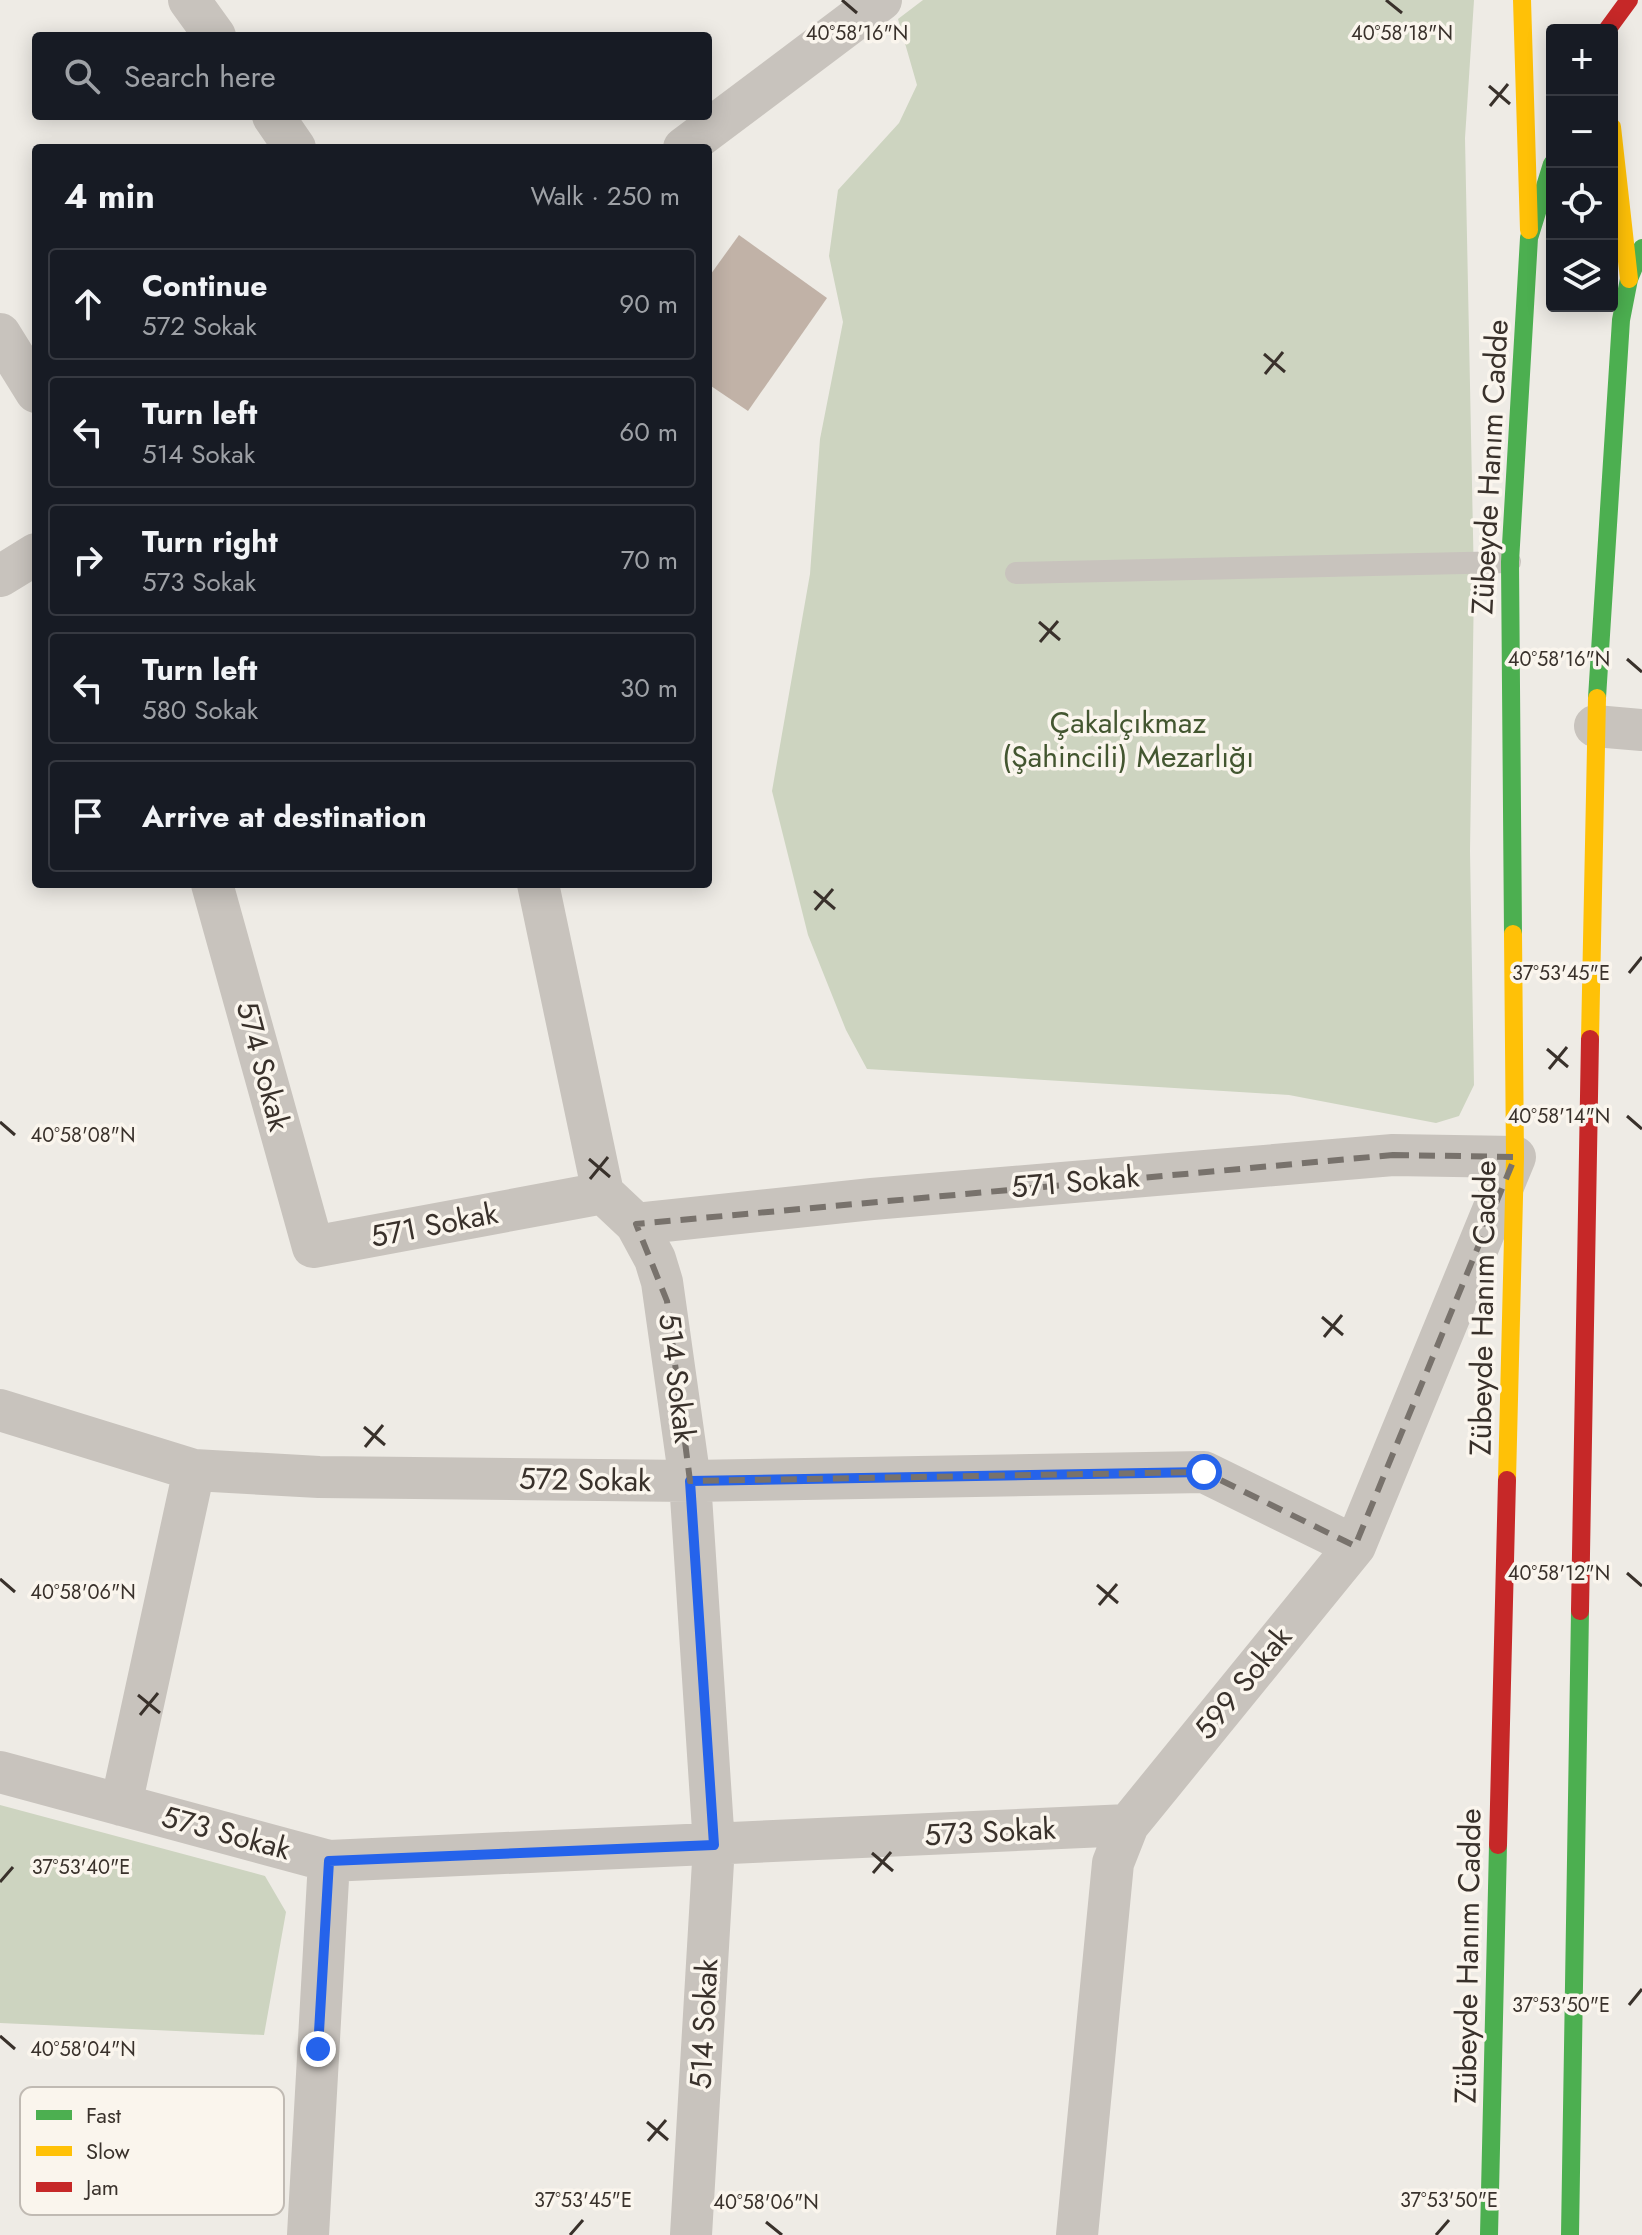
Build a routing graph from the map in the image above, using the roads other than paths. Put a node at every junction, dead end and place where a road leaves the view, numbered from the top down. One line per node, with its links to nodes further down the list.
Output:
1 (189, 0): 7 (street)
2 (881, 0): 5 (street)
3 (1522, 0): 13 (main road, Zübeyde Hanım Cadde)
4 (1629, 0): 6 (main road)
5 (836, 13): 10 (street)
6 (1603, 24)
7 (212, 32)
8 (276, 120): 9 (street)
9 (292, 144)
10 (689, 144)
11 (1551, 168): 13 (main road, Zübeyde Hanım Cadde)
12 (1617, 168): 15 (main road)
13 (1529, 238): 19 (main road, Zübeyde Hanım Cadde)
14 (1642, 248): 15 (main road)
15 (1629, 279): 22 (main road)
16 (0, 334): 17 (street)
17 (32, 386)
18 (32, 556): 21 (street)
19 (1510, 562): 20 (lane); 26 (main road, Zübeyde Hanım Cadde)
20 (1016, 573)
21 (0, 576)
22 (1595, 726): 23 (street); 43 (main road)
23 (1642, 730)
24 (213, 888): 29 (street, 574 Sokak)
25 (539, 888): 27 (street)
26 (1515, 1157): 28 (street, 571 Sokak); 33 (street, 599 Sokak); 42 (main road, Zübeyde Hanım Cadde)
27 (603, 1193): 28 (street, 514 Sokak); 29 (street, 571 Sokak)
28 (636, 1224): 32 (street, 514 Sokak)
29 (313, 1247)
30 (0, 1410): 31 (street, 572 Sokak)
31 (194, 1470): 32 (street, 572 Sokak); 35 (street)
32 (690, 1481): 33 (street, 572 Sokak); 37 (street, 514 Sokak)
33 (1355, 1546): 36 (street, 599 Sokak)
34 (0, 1772): 35 (street, 573 Sokak)
35 (121, 1805): 38 (street, 573 Sokak)
36 (1128, 1825): 37 (street, 573 Sokak); 41 (street, 599 Sokak)
37 (714, 1845): 38 (street, 573 Sokak); 40 (street, 514 Sokak)
38 (329, 1861): 39 (street)
39 (308, 2235)
40 (691, 2235)
41 (1077, 2235)
42 (1489, 2235)
43 (1570, 2235)

